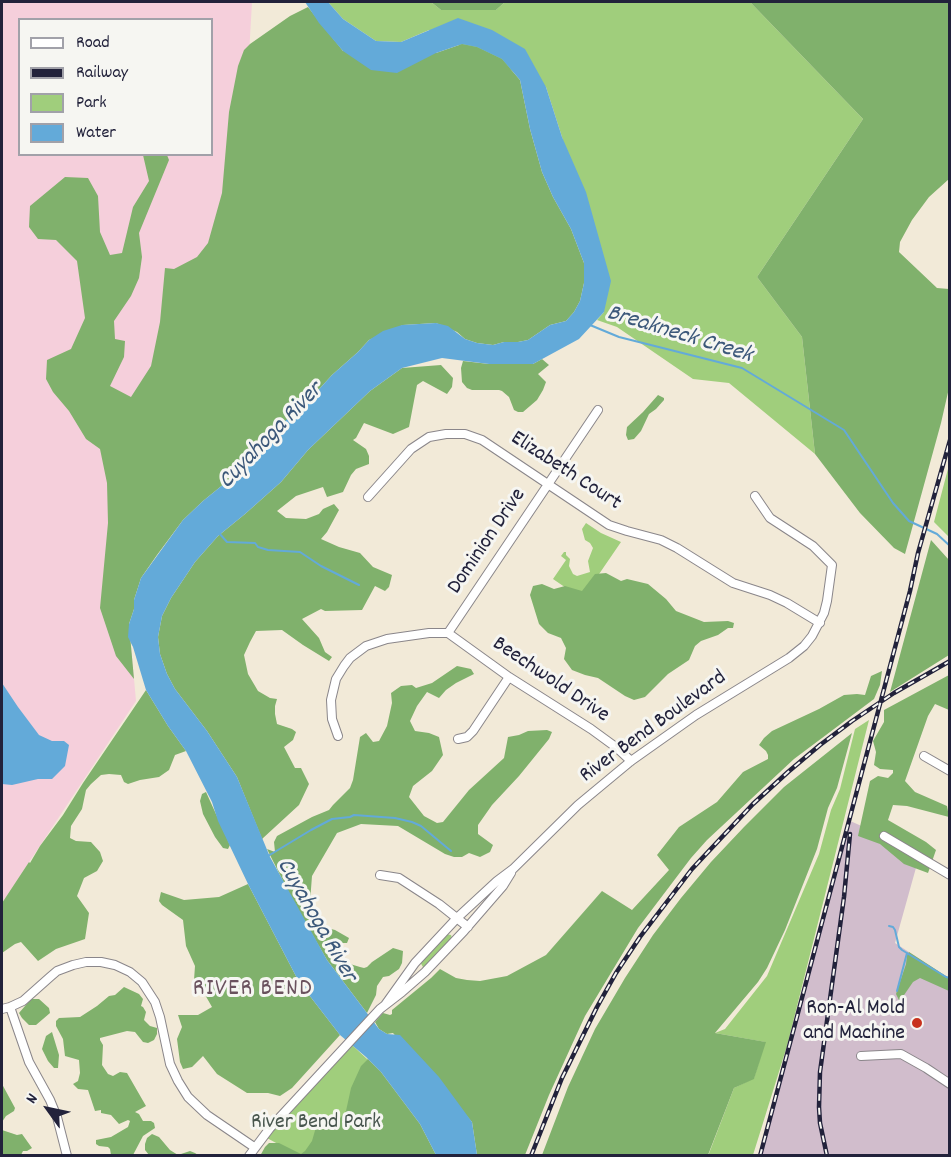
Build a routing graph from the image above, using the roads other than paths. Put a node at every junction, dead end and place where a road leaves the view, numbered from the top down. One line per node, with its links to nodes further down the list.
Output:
1 (598, 410): 2 (street, Dominion Drive)
2 (549, 484): 4 (street, Elizabeth Court); 5 (street, Elizabeth Court); 6 (street, Dominion Drive)
3 (755, 495): 5 (street)
4 (368, 497)
5 (820, 623): 11 (street, River Bend Boulevard)
6 (448, 633): 7 (street, Beechwold Drive); 8 (street)
7 (510, 677): 9 (street); 11 (street, Beechwold Drive)
8 (338, 736)
9 (458, 739)
10 (924, 756): 12 (street)
11 (631, 761): 14 (street, River Bend Boulevard)
12 (950, 771)
13 (884, 836): 16 (street)
14 (513, 869): 17 (street, River Bend Boulevard); 18 (street, River Bend Boulevard)
15 (380, 875): 17 (street)
16 (950, 875)
17 (457, 918): 18 (street); 19 (street, River Bend Boulevard)
18 (468, 927): 19 (street, River Bend Boulevard)
19 (382, 1007): 23 (street, River Bend Boulevard)
20 (6, 1008): 23 (street); 24 (street)
21 (861, 1056): 22 (street)
22 (950, 1084)
23 (254, 1147): 25 (street, River Bend Boulevard)
24 (68, 1155)
25 (249, 1155)

